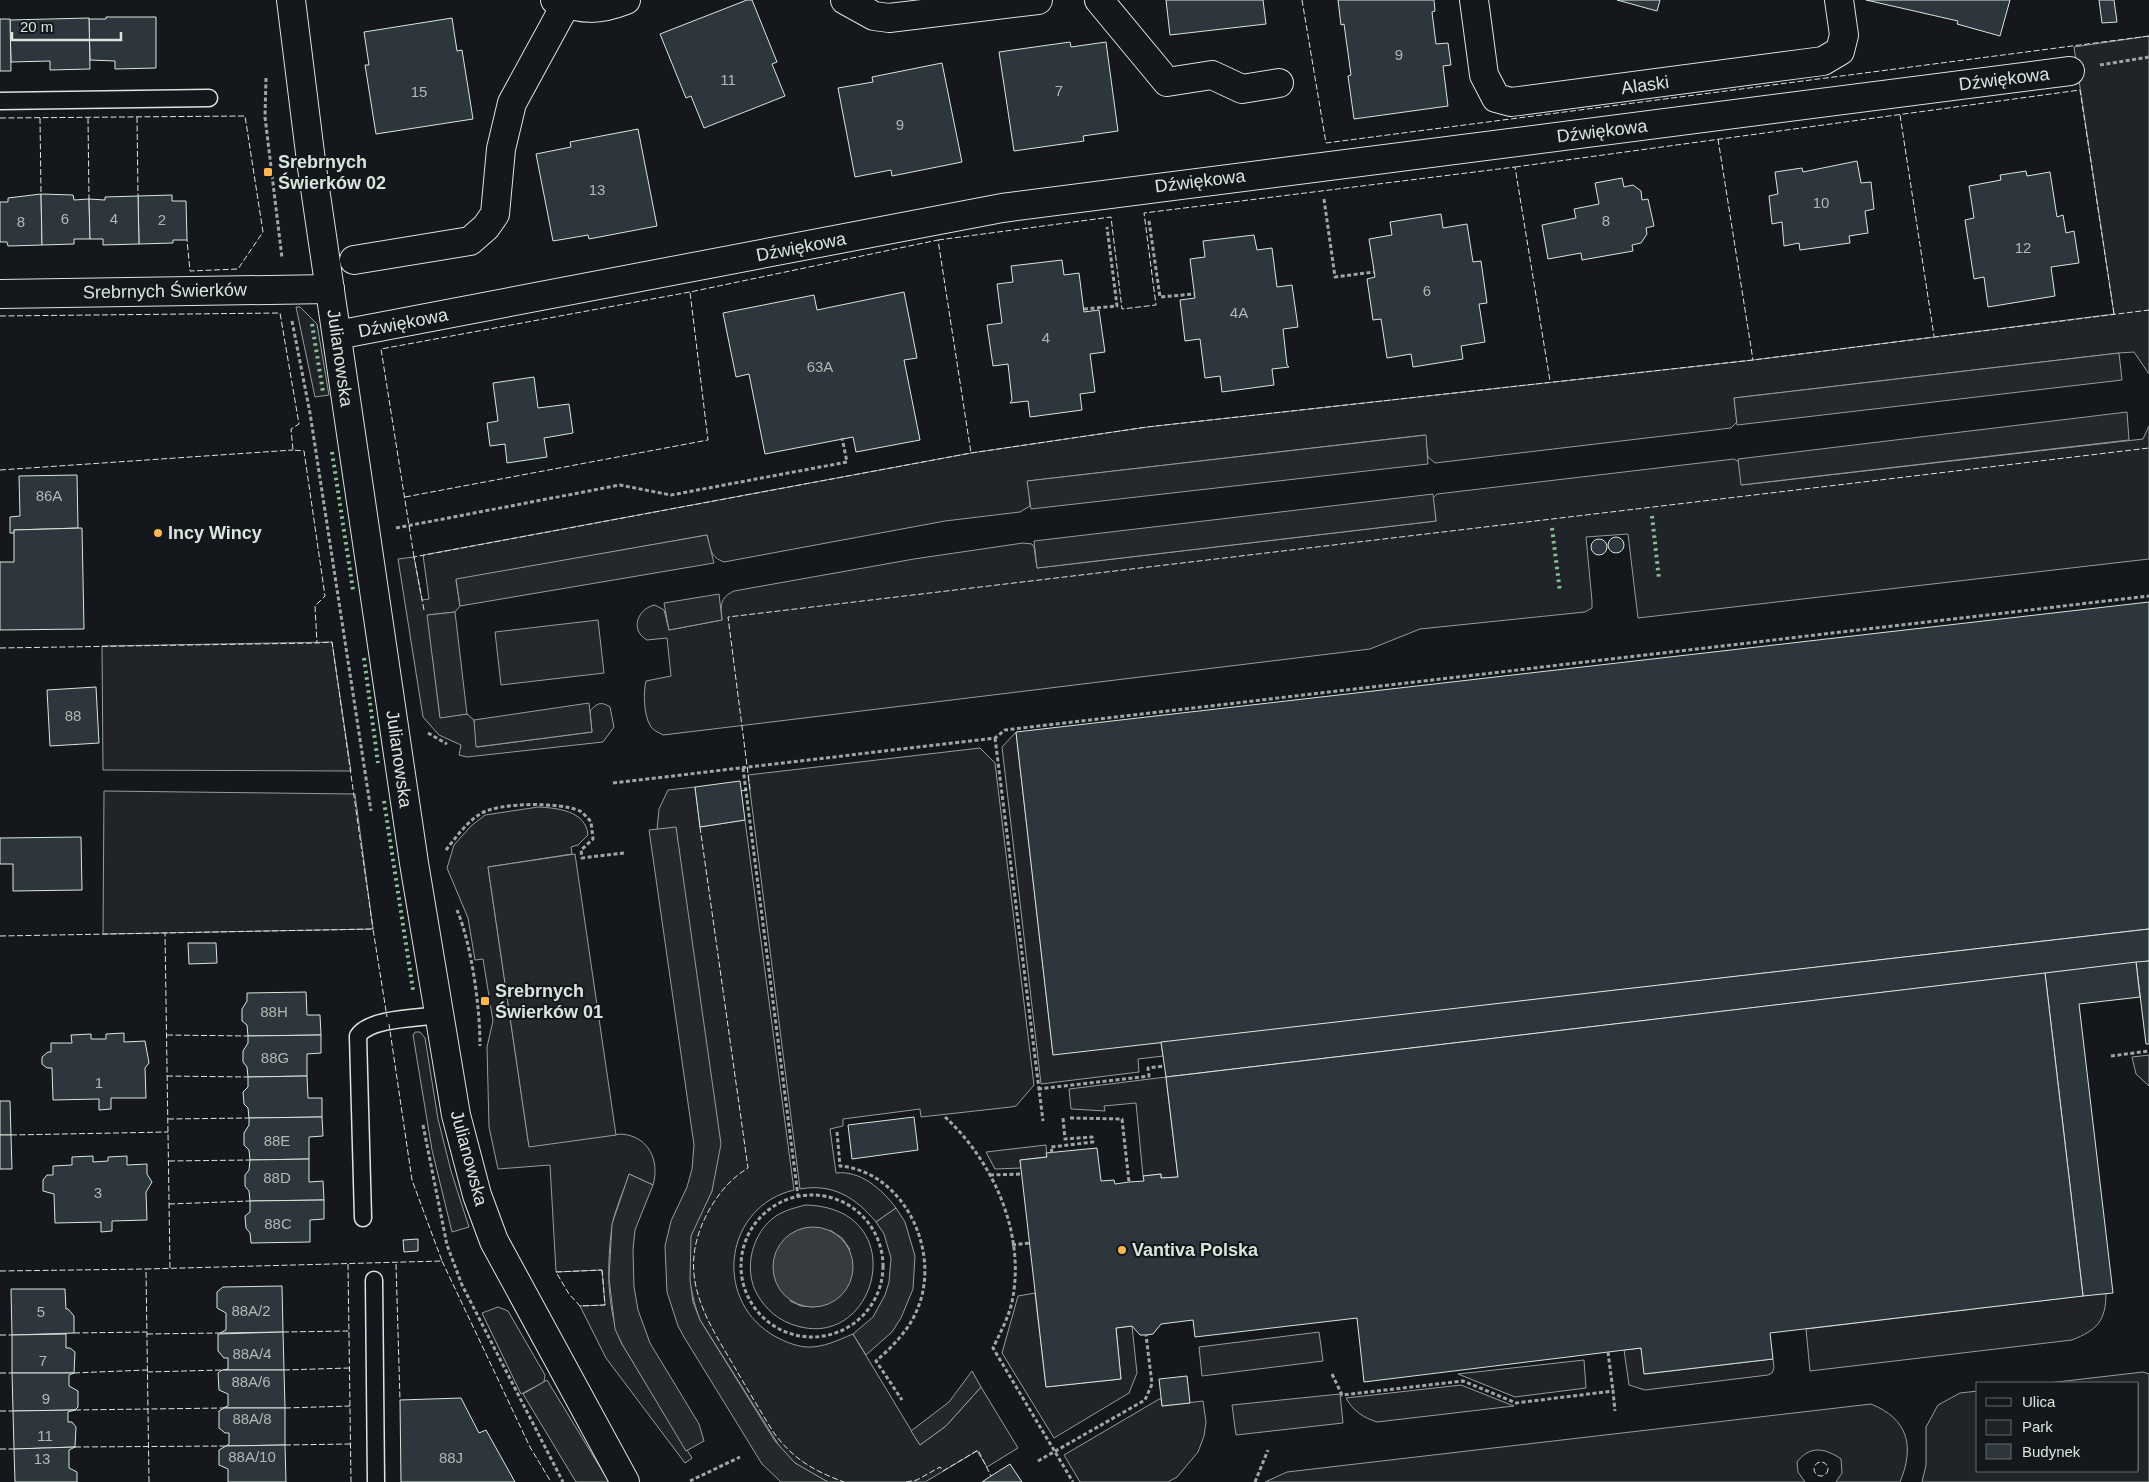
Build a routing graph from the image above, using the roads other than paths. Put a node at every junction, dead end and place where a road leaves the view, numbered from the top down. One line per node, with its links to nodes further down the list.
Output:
1 (291, 0): 14 (street, Julianowska)
2 (626, 0): 8 (street)
3 (845, 0): 4 (street)
4 (1038, 0)
5 (1099, 0): 10 (street)
6 (1474, 0): 7 (street, Alaski)
7 (1838, 0)
8 (560, 2): 13 (street)
9 (2070, 71): 16 (street, Dźwiękowa)
10 (1279, 83)
11 (209, 98): 12 (lane)
12 (0, 102)
13 (354, 260)
14 (330, 290): 15 (street, Srebrnych Świerków); 16 (street, Julianowska)
15 (0, 294)
16 (337, 335): 17 (street, Julianowska)
17 (439, 1015): 18 (lane); 21 (street, Julianowska)
18 (363, 1218)
19 (374, 1280): 20 (lane)
20 (376, 1482)
21 (626, 1482)

